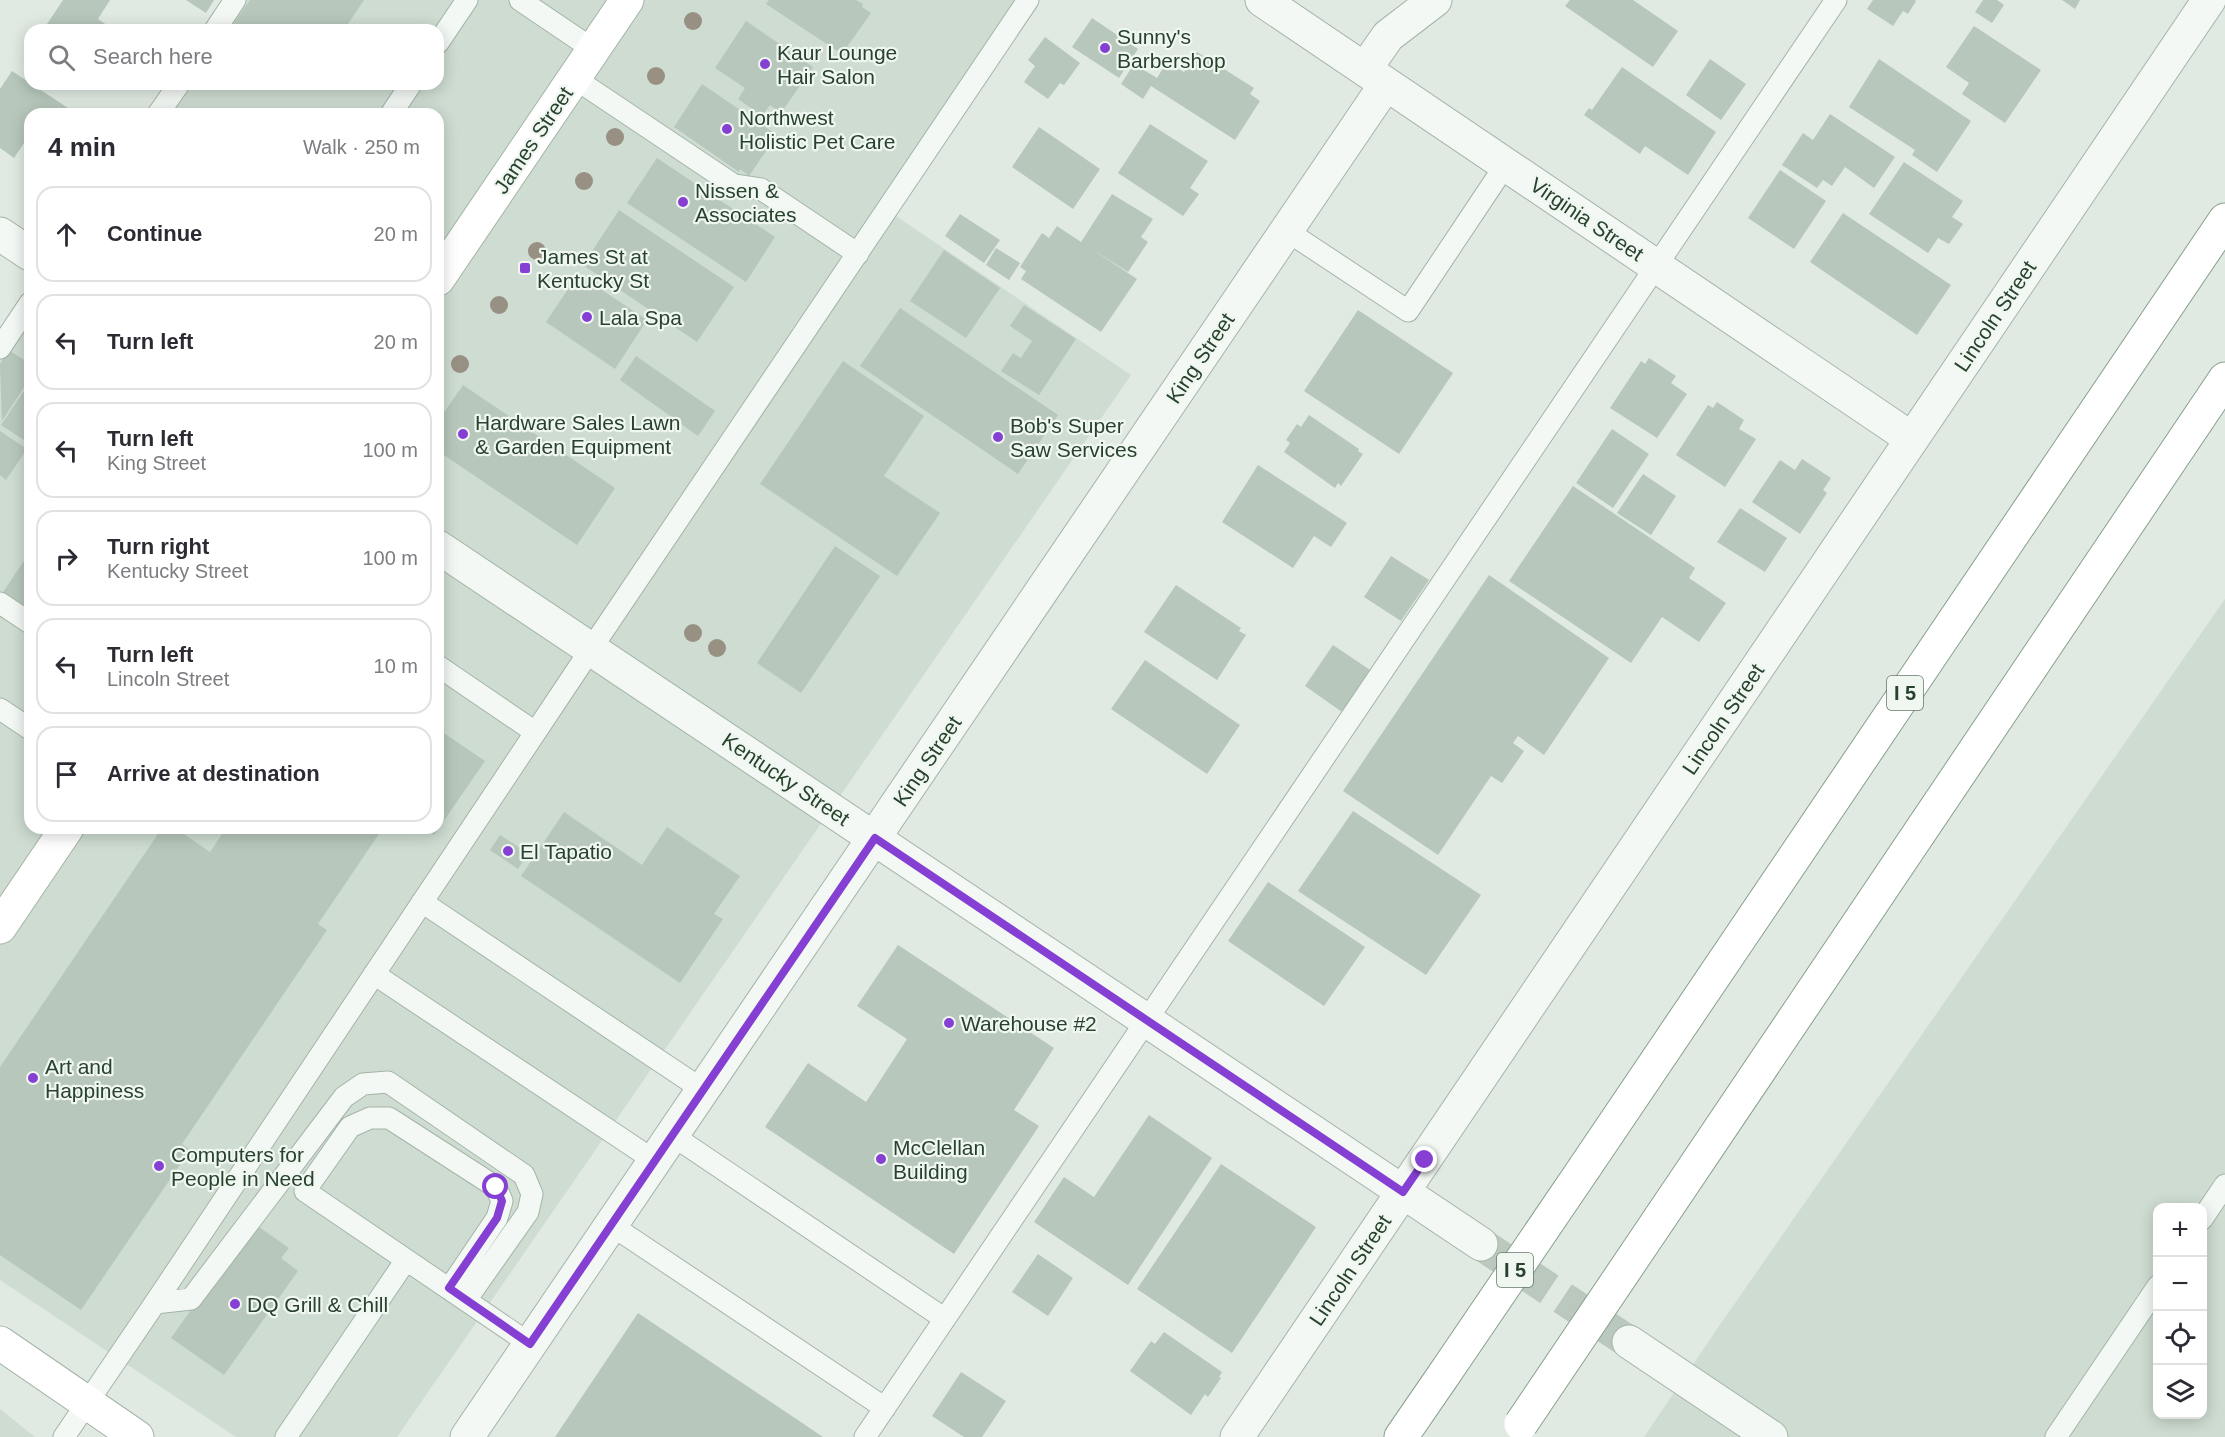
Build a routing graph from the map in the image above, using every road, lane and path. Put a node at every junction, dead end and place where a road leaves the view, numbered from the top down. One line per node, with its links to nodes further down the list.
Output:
1 (235, 0): 10 (lane)
2 (467, 0): 11 (lane)
3 (520, 0): 12 (lane)
4 (627, 0): 12 (main road, James Street)
5 (1028, 0): 24 (lane)
6 (1262, 0): 13 (street, Virginia Street)
7 (1435, 0): 13 (street, King Street)
8 (1836, 0): 25 (lane)
9 (2209, 0): 30 (street, Lincoln Street)
10 (219, 24)
11 (444, 34)
12 (594, 50): 14 (main road, James Street)
13 (1376, 76): 19 (street, Virginia Street); 21 (street, King Street)
14 (574, 78): 24 (lane); 26 (main road, James Street)
15 (174, 90): 17 (lane)
16 (407, 90): 18 (lane)
17 (162, 108)
18 (395, 108)
19 (1506, 164): 21 (lane); 25 (street, Virginia Street)
20 (2225, 220): 69 (main road, I 5, bridge)
21 (1287, 231): 40 (street, King Street)
22 (0, 234): 23 (street)
23 (24, 250)
24 (858, 254): 34 (lane)
25 (1656, 266): 30 (street, Virginia Street); 44 (lane)
26 (444, 270)
27 (24, 312): 28 (lane)
28 (0, 348)
29 (2225, 379): 62 (main road, bridge)
30 (1912, 438): 48 (street, Lincoln Street)
31 (444, 551): 34 (street, Kentucky Street)
32 (0, 603): 33 (lane)
33 (24, 619)
34 (591, 649): 38 (lane); 40 (street, Kentucky Street)
35 (444, 670): 38 (lane)
36 (0, 709): 37 (lane)
37 (24, 725)
38 (535, 732): 41 (lane)
39 (63, 834): 42 (main road)
40 (875, 838): 44 (street, Kentucky Street); 45 (street, King Street)
41 (422, 902): 43 (lane); 45 (lane)
42 (0, 927)
43 (374, 974): 46 (lane); 55 (lane)
44 (1147, 1020): 48 (street, Kentucky Street); 56 (lane)
45 (704, 1090): 46 (street, King Street)
46 (664, 1148): 50 (street, King Street); 56 (lane)
47 (2225, 1185): 49 (lane)
48 (1403, 1192): 51 (street, Kentucky Street); 68 (street, Lincoln Street)
49 (2207, 1212)
50 (611, 1225): 59 (street, King Street); 61 (lane)
51 (1481, 1244)
52 (406, 1260): 54 (lane); 54 (lane); 65 (lane)
53 (2153, 1292): 71 (lane)
54 (457, 1294): 55 (lane); 59 (lane)
55 (155, 1303): 60 (lane)
56 (945, 1319): 61 (lane)
57 (1629, 1342): 70 (street)
58 (0, 1343): 60 (main road)
59 (530, 1344): 66 (street, King Street)
60 (87, 1403): 63 (lane); 64 (main road)
61 (885, 1408): 67 (lane)
62 (1516, 1430)
63 (64, 1437)
64 (137, 1437)
65 (286, 1437)
66 (467, 1437)
67 (865, 1437)
68 (1237, 1437)
69 (1401, 1437)
70 (1771, 1437)
71 (2056, 1437)

